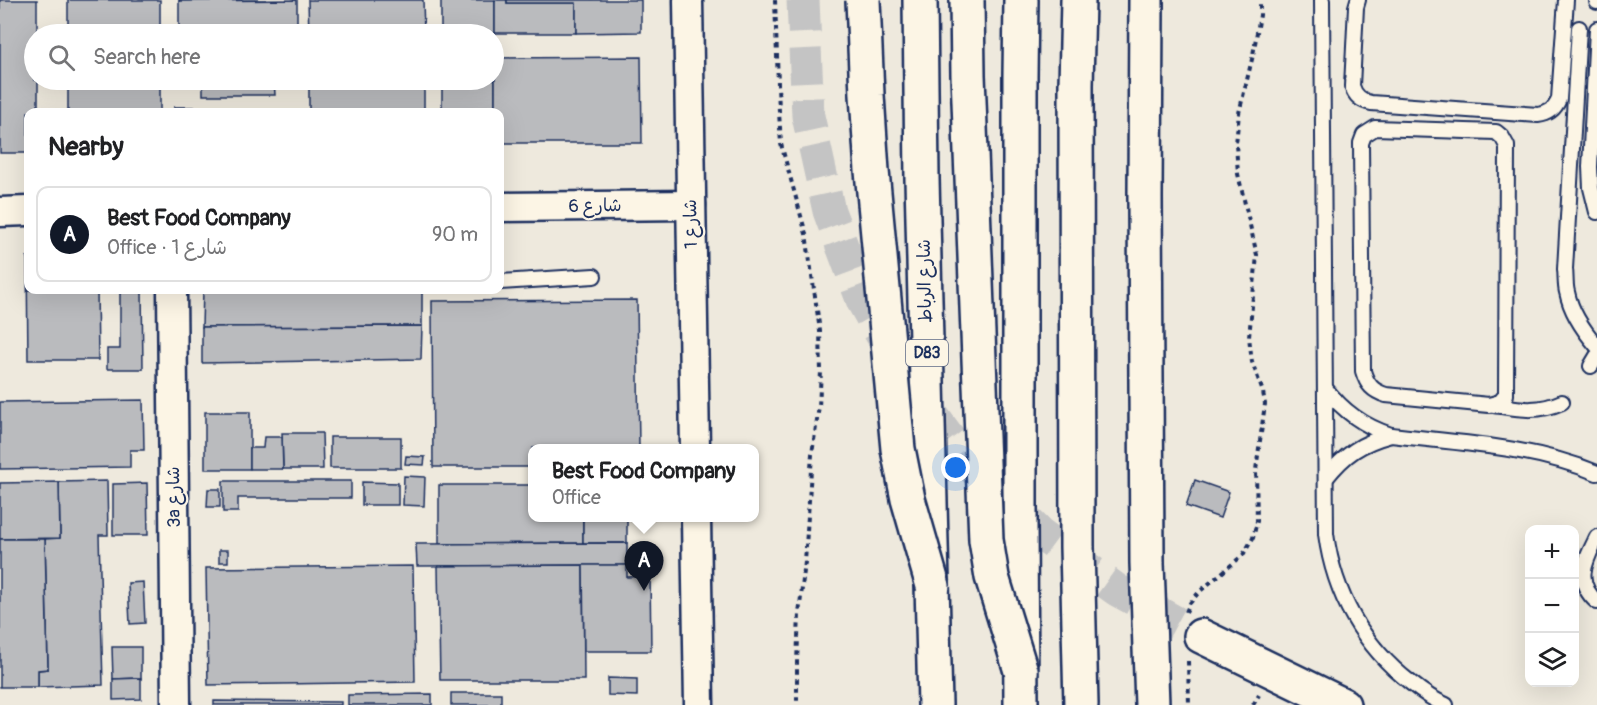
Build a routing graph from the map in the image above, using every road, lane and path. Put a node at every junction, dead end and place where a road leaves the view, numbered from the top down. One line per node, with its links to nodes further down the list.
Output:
1 (688, 0): 19 (street, شارع 1)
2 (775, 0): 44 (path)
3 (863, 0): 37 (highway, bridge)
4 (920, 0): 37 (highway, شارع الرباط / D83)
5 (967, 0): 40 (highway, bridge)
6 (1021, 0): 40 (highway)
7 (1078, 0): 47 (highway)
8 (1146, 0): 17 (highway)
9 (1162, 0): 17 (highway)
10 (1260, 0): 39 (path)
11 (1322, 0): 28 (lane)
12 (1358, 0): 14 (lane)
13 (1557, 0): 14 (lane)
14 (1566, 0)
15 (1579, 28): 27 (lane)
16 (1597, 29): 18 (lane)
17 (1145, 67): 48 (highway)
18 (1594, 167): 23 (lane)
19 (691, 205): 20 (street, شارع 6); 32 (street, شارع 1)
20 (504, 207)
21 (24, 211): 22 (street)
22 (0, 212)
23 (1597, 212)
24 (594, 276): 25 (lane)
25 (504, 282)
26 (172, 294): 42 (street, 3a شارع)
27 (1597, 346)
28 (1325, 388): 31 (lane); 34 (lane)
29 (1562, 402): 30 (lane)
30 (1494, 405): 30 (lane)
31 (1391, 435): 33 (lane); 34 (lane)
32 (695, 444)
33 (1597, 473)
34 (1326, 478): 52 (lane)
35 (696, 522): 43 (street)
36 (1597, 537): 38 (lane)
37 (933, 586): 45 (highway, شارع الرباط / D83)
38 (1597, 602)
39 (1191, 637): 49 (path); 51 (highway)
40 (1021, 671): 46 (highway)
41 (1261, 692): 50 (path)
42 (176, 705)
43 (699, 705)
44 (797, 705)
45 (935, 705)
46 (1021, 705)
47 (1081, 705)
48 (1152, 705)
49 (1189, 705)
50 (1253, 705)
51 (1343, 705)
52 (1446, 705)

